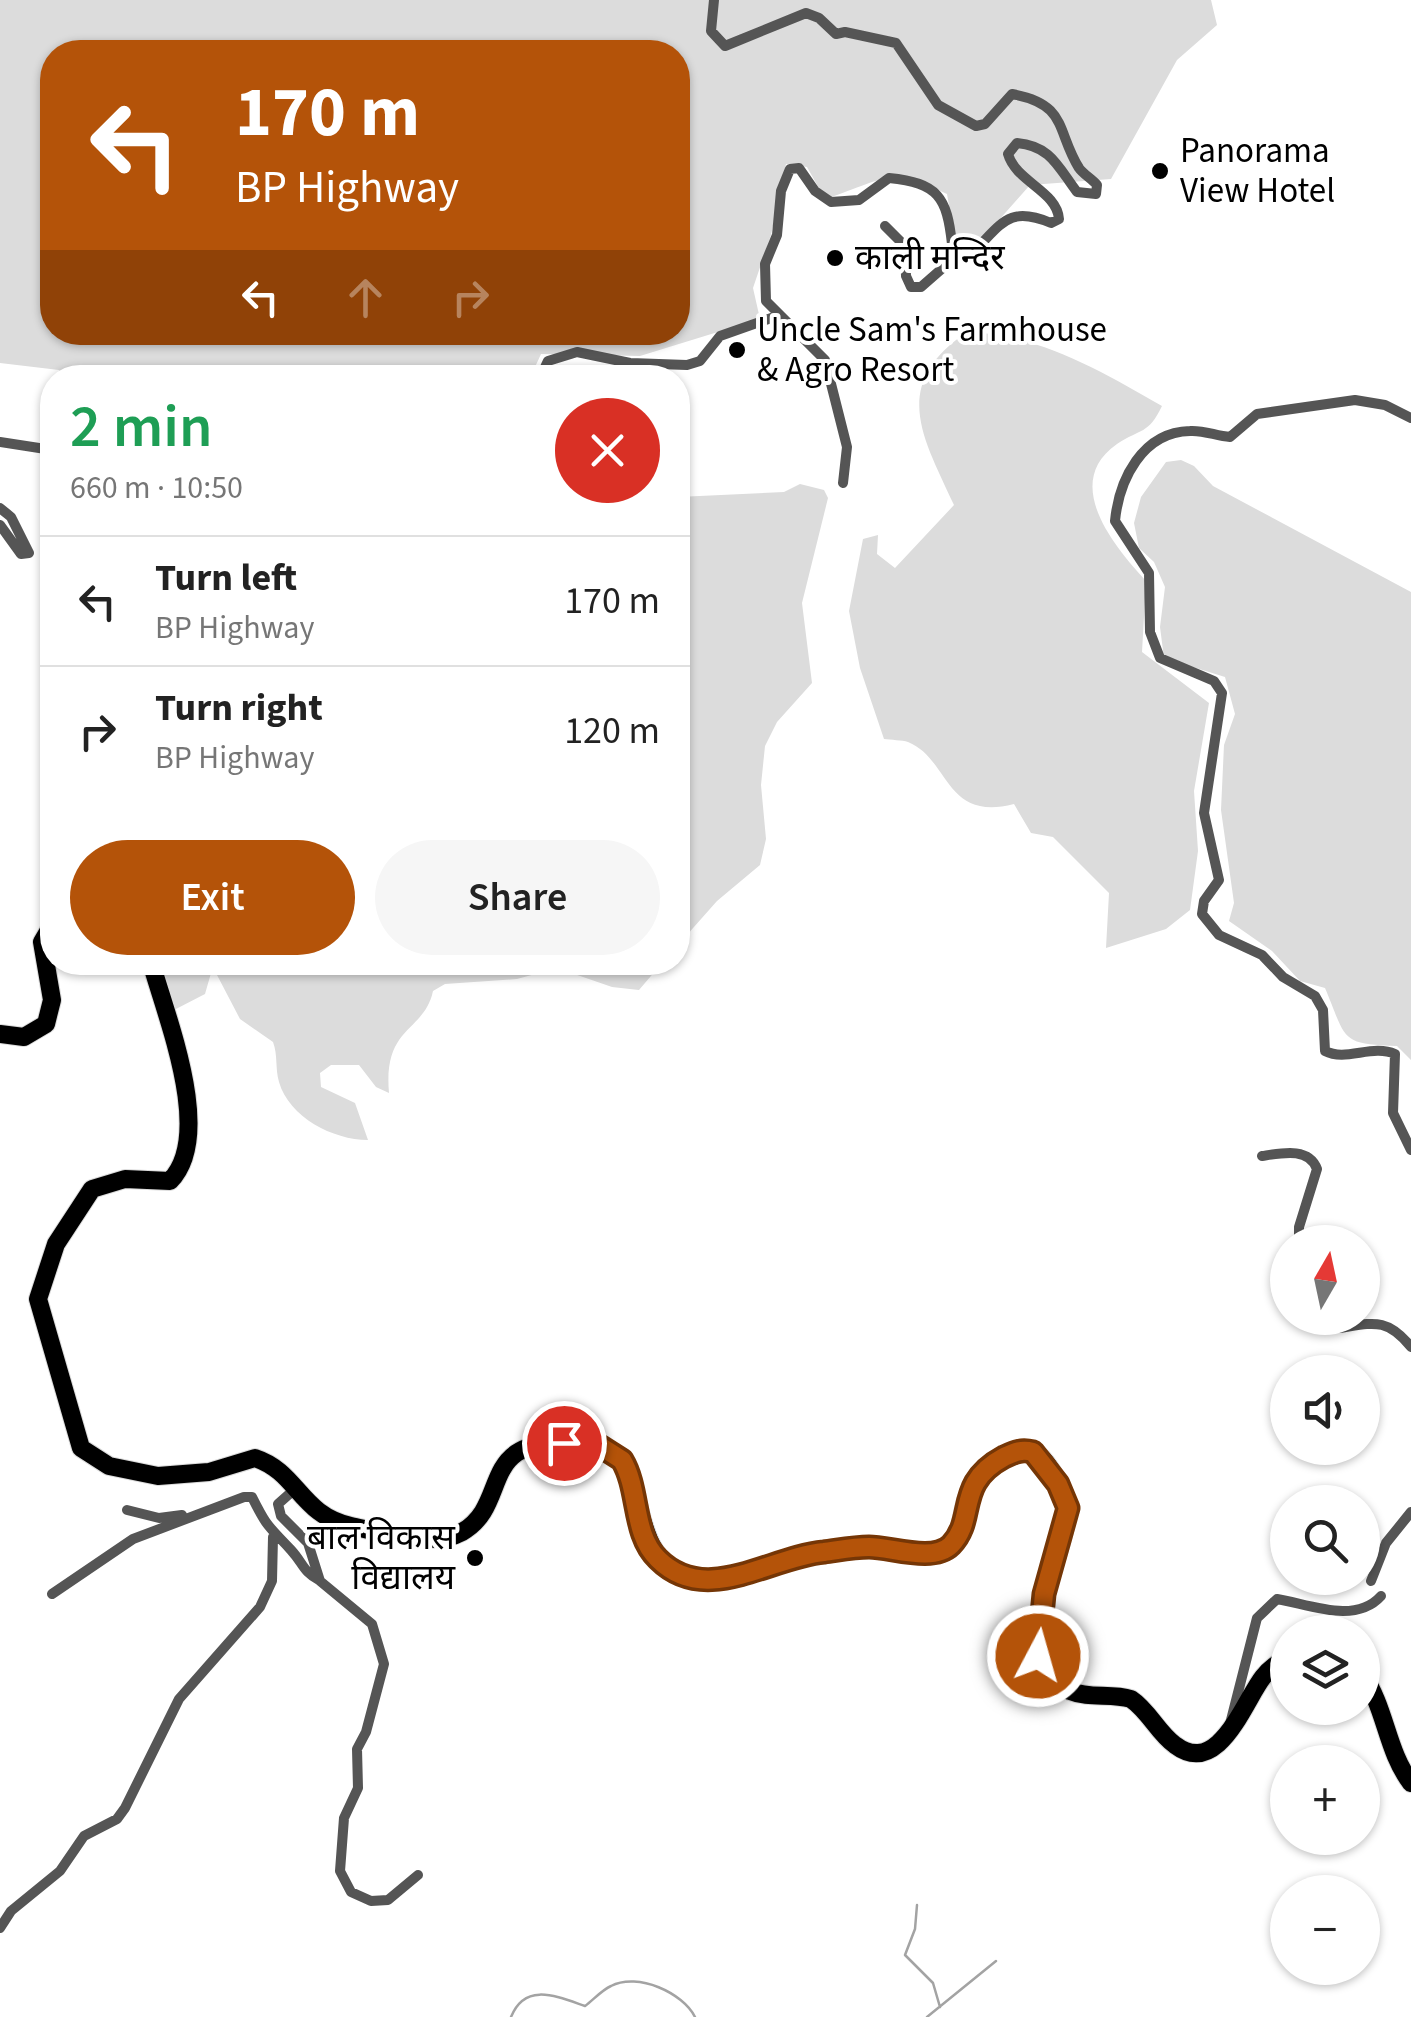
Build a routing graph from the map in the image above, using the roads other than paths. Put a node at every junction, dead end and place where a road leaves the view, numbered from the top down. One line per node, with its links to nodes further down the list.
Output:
1 (714, 0): 3 (street)
2 (885, 226): 3 (street)
3 (961, 252): 4 (street)
4 (778, 316): 6 (street); 11 (street)
5 (546, 365): 7 (street)
6 (687, 365)
7 (687, 365)
8 (1411, 418): 17 (street)
9 (0, 442): 10 (street)
10 (40, 448)
11 (843, 483)
12 (0, 508): 13 (street)
13 (0, 525)
14 (48, 975): 16 (highway)
15 (155, 975): 22 (highway)
16 (0, 1034)
17 (1411, 1150)
18 (1262, 1156): 19 (street)
19 (1299, 1225)
20 (1380, 1322): 21 (street)
21 (1411, 1347)
22 (296, 1488): 28 (street); 33 (highway)
23 (227, 1504): 24 (street); 26 (street); 29 (street)
24 (127, 1510)
25 (1411, 1512): 27 (street)
26 (273, 1537): 28 (street); 36 (street)
27 (1380, 1558)
28 (320, 1581): 35 (street)
29 (52, 1594)
30 (1381, 1596): 33 (street)
31 (1270, 1671): 33 (highway)
32 (1380, 1709): 34 (highway)
33 (1228, 1735)
34 (1411, 1783)
35 (418, 1876)
36 (0, 1928)

